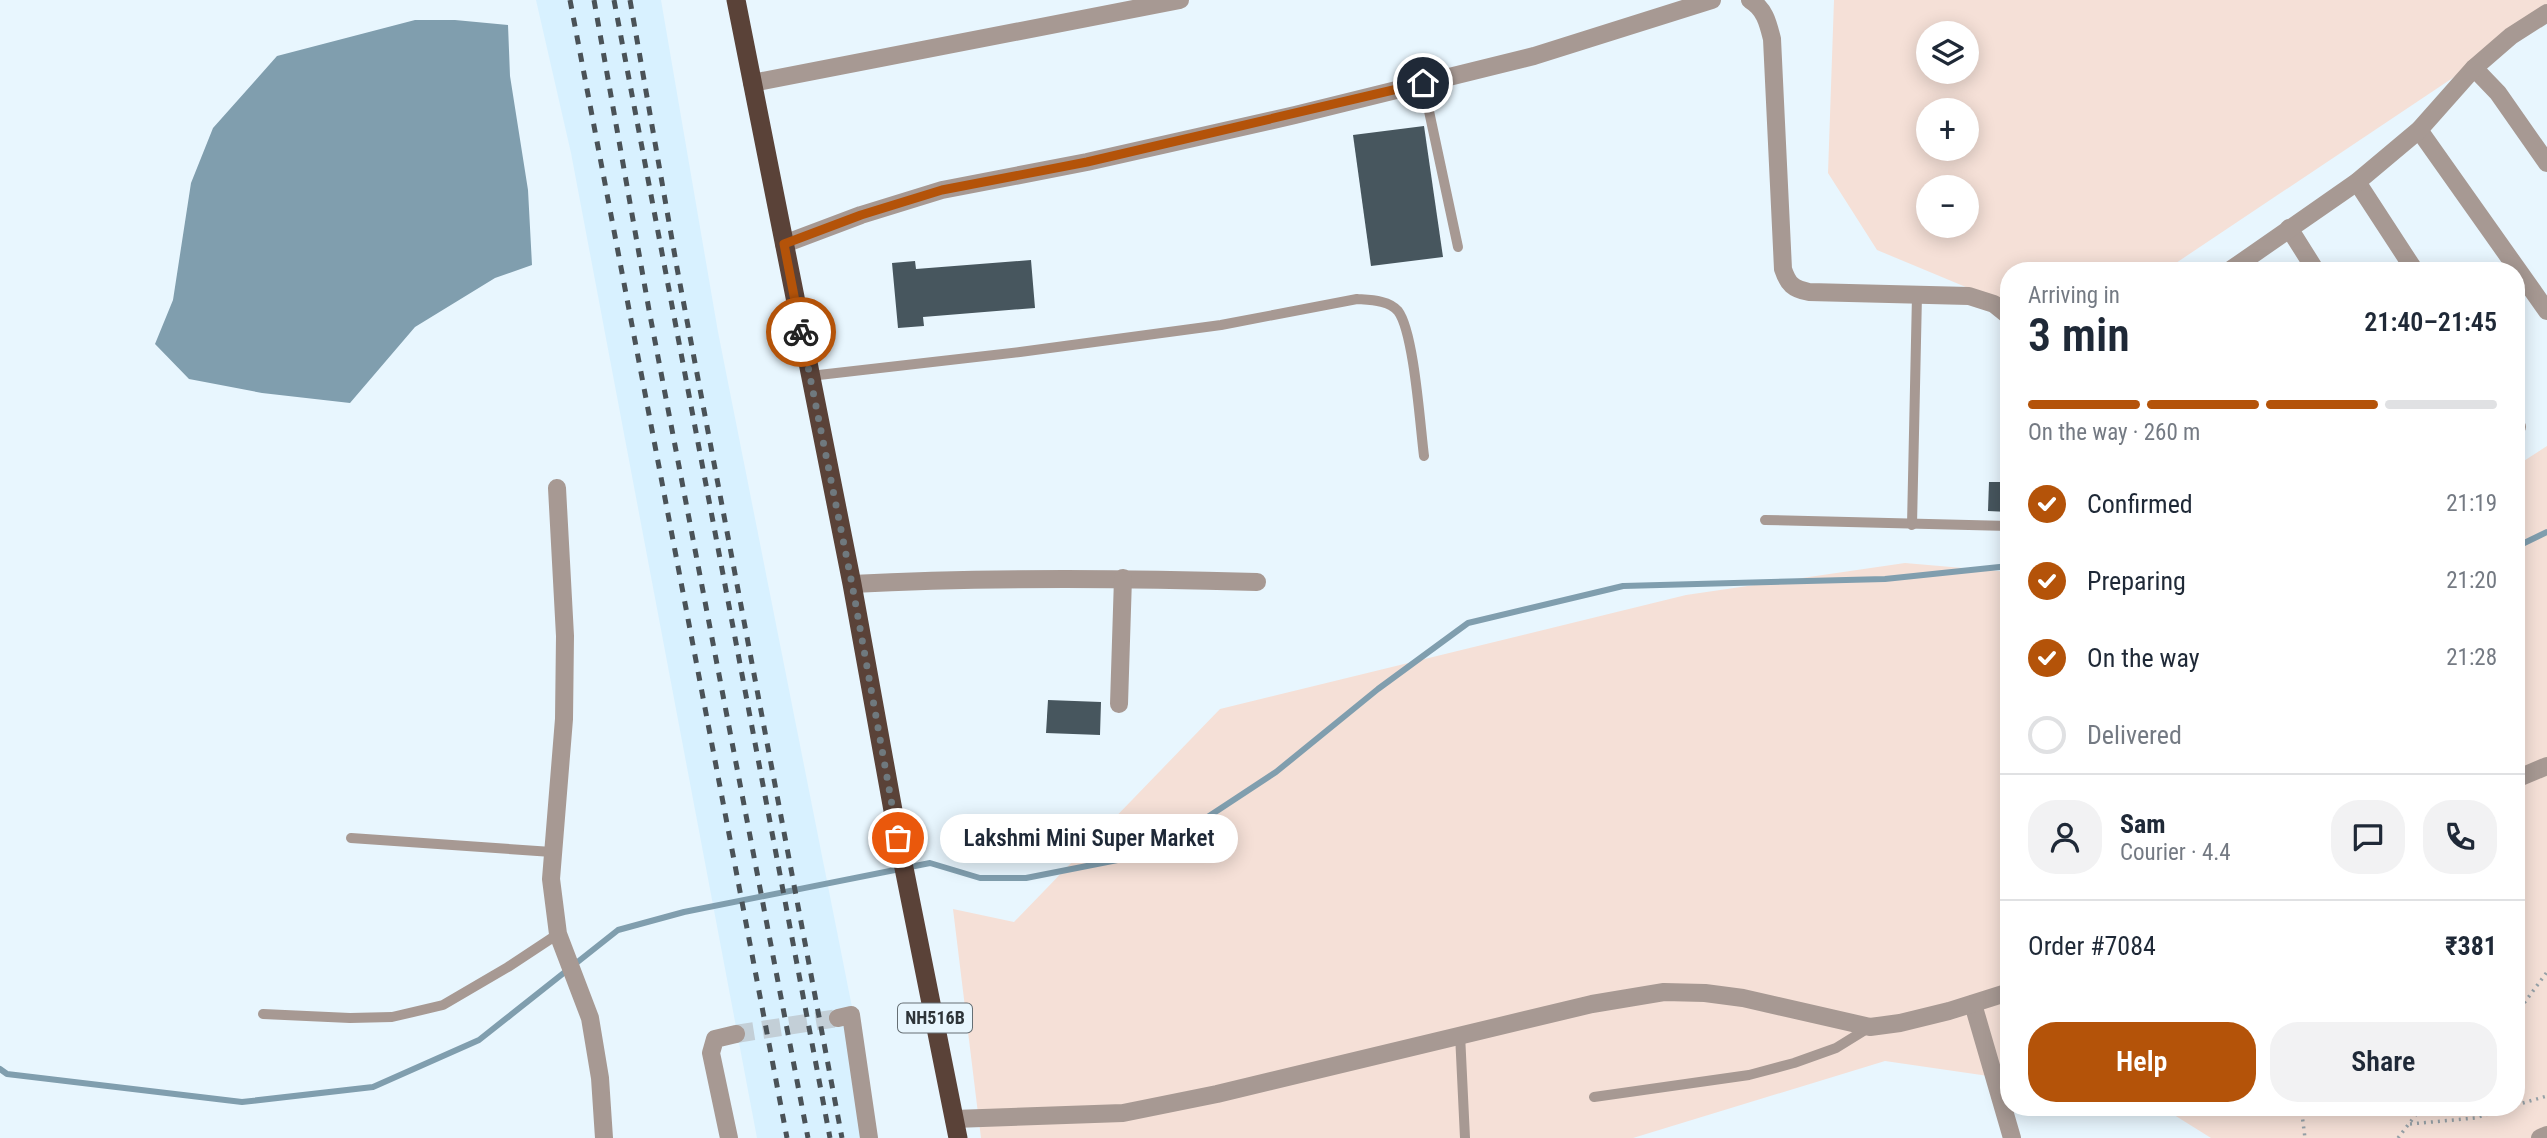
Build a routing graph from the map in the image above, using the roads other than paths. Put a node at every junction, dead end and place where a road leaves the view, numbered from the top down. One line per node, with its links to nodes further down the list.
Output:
1 (736, 0): 7 (highway, NH516B)
2 (1180, 0): 7 (street)
3 (1712, 0): 8 (street)
4 (1750, 0): 20 (street)
5 (2547, 13): 6 (street)
6 (2474, 68): 9 (street); 10 (street)
7 (752, 83): 13 (highway, NH516B)
8 (1423, 83): 13 (street); 14 (lane)
9 (2419, 130): 11 (street); 18 (street)
10 (2547, 163)
11 (2357, 183): 12 (street); 17 (street)
12 (2289, 228): 15 (street); 16 (street)
13 (784, 244): 23 (highway, NH516B)
14 (1458, 247)
15 (2242, 262)
16 (2310, 262)
17 (2409, 262)
18 (2512, 262)
19 (2525, 280): 22 (street)
20 (1917, 296): 21 (street); 27 (lane)
21 (2000, 308)
22 (2547, 311)
23 (810, 376): 24 (lane); 31 (highway, NH516B)
24 (1424, 456)
25 (557, 488): 36 (street)
26 (1765, 520): 27 (lane)
27 (1912, 525): 28 (lane)
28 (2000, 526)
29 (1123, 578): 30 (street); 31 (street); 32 (street)
30 (1256, 582)
31 (852, 584): 48 (highway, NH516B)
32 (1119, 704)
33 (2547, 766): 34 (street)
34 (2525, 775)
35 (351, 838): 36 (lane)
36 (552, 852): 37 (street)
37 (558, 934): 40 (lane); 50 (street)
38 (2000, 995): 39 (street)
39 (1973, 1004): 42 (street); 46 (street)
40 (263, 1014)
41 (838, 1018): 52 (street)
42 (1870, 1027): 44 (street); 45 (lane)
43 (736, 1034): 51 (street)
44 (1460, 1034): 48 (street); 53 (lane)
45 (1594, 1097)
46 (2000, 1097)
47 (2006, 1116): 54 (street)
48 (956, 1129)
49 (2547, 1135): 55 (street)
50 (604, 1138)
51 (729, 1138)
52 (869, 1138)
53 (1465, 1138)
54 (2012, 1138)
55 (2540, 1138)

